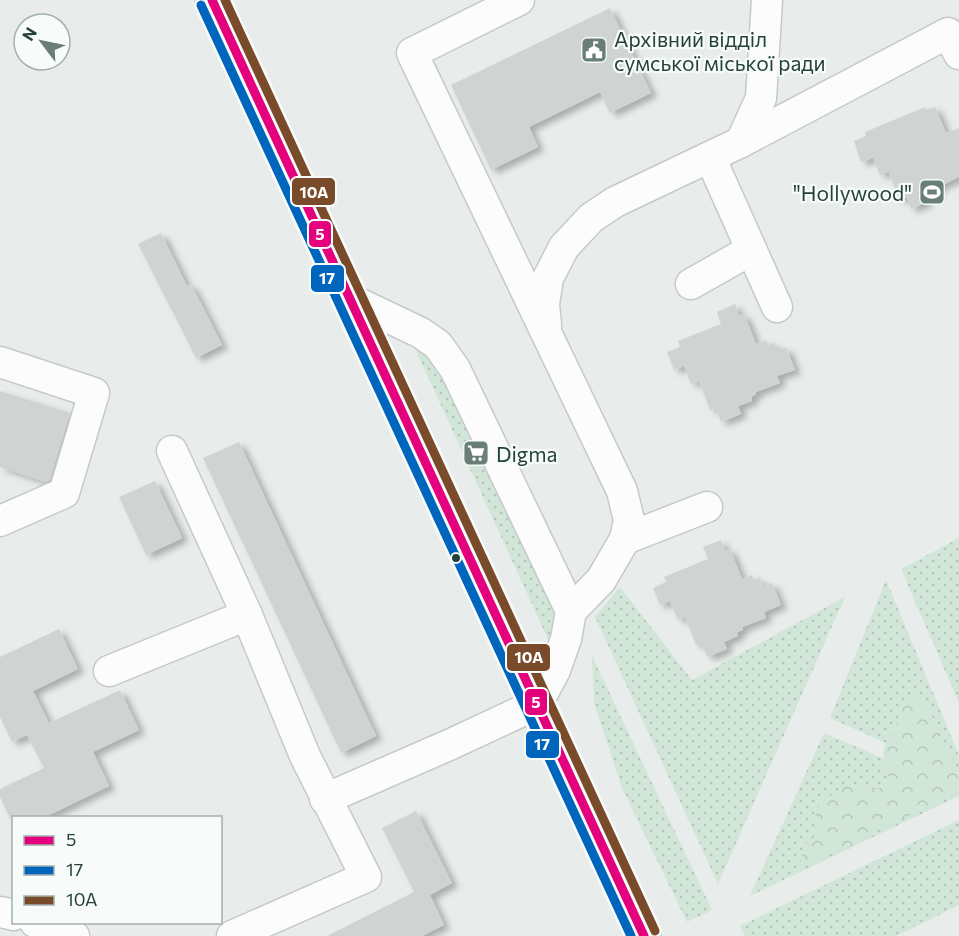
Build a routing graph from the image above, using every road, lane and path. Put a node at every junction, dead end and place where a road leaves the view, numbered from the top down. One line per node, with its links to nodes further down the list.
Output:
1 (212, 0): 9 (main road)
2 (519, 0): 11 (lane)
3 (767, 0): 5 (lane)
4 (959, 54): 5 (lane)
5 (741, 142): 6 (lane)
6 (710, 157): 7 (lane); 11 (lane)
7 (751, 250): 8 (lane); 10 (lane)
8 (691, 284)
9 (352, 300): 17 (lane); 20 (main road)
10 (777, 307)
11 (546, 331): 16 (lane)
12 (0, 362): 15 (lane)
13 (172, 451): 18 (lane)
14 (707, 507): 16 (lane)
15 (0, 521)
16 (625, 540): 17 (lane)
17 (571, 611): 20 (lane)
18 (247, 615): 19 (lane); 21 (lane)
19 (110, 670)
20 (537, 704): 21 (lane); 25 (main road)
21 (325, 799): 24 (lane)
22 (40, 924): 23 (lane)
23 (74, 936)
24 (232, 936)
25 (644, 936)

